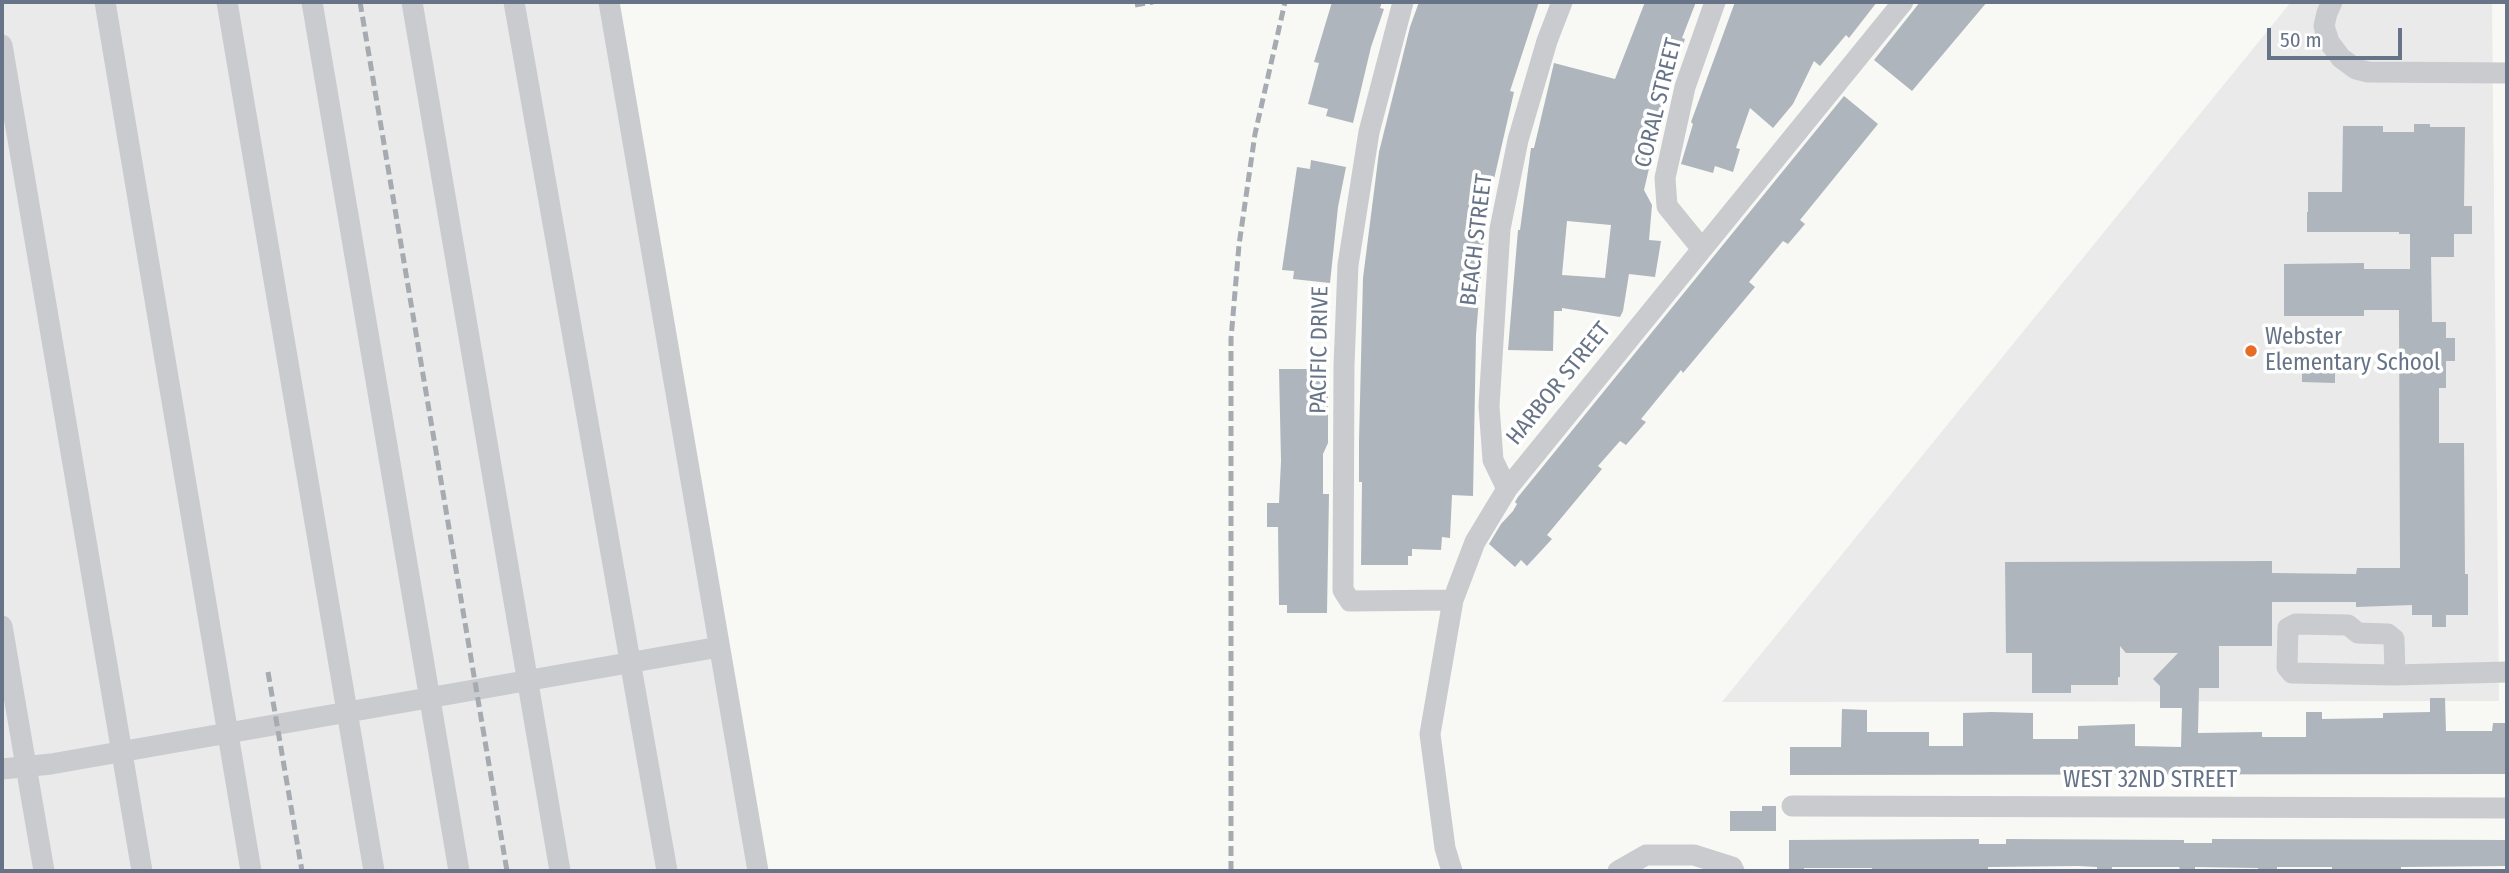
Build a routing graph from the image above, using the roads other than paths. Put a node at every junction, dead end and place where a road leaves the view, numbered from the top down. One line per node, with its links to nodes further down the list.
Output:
1 (105, 2): 25 (street)
2 (227, 2): 24 (street)
3 (312, 2): 23 (street)
4 (412, 2): 22 (street)
5 (514, 2): 19 (street)
6 (609, 2): 18 (street)
7 (1403, 2): 16 (street, PACIFIC DRIVE)
8 (1562, 2): 15 (street, BEACH STREET)
9 (1715, 2): 14 (street, CORAL STREET)
10 (1903, 2): 14 (street, HARBOR STREET)
11 (2332, 2): 13 (street)
12 (2, 45): 26 (street)
13 (2507, 73)
14 (1702, 249): 15 (street, HARBOR STREET)
15 (1507, 489): 16 (street, HARBOR STREET)
16 (1452, 600): 39 (street, HARBOR STREET)
17 (2, 626): 27 (street)
18 (719, 647): 19 (street); 38 (street)
19 (630, 663): 22 (street); 37 (street)
20 (2507, 672): 21 (street)
21 (2395, 675): 21 (street)
22 (528, 680): 23 (street); 36 (street)
23 (430, 696): 24 (street); 35 (street)
24 (348, 711): 25 (street); 34 (street)
25 (228, 732): 26 (street); 33 (street)
26 (122, 750): 27 (street); 32 (street)
27 (26, 767): 28 (street); 31 (street)
28 (2, 769)
29 (1792, 806): 30 (street, WEST 32ND STREET)
30 (2507, 808)
31 (44, 871)
32 (142, 871)
33 (251, 871)
34 (374, 871)
35 (459, 871)
36 (560, 871)
37 (667, 871)
38 (758, 871)
39 (1452, 871)
40 (1618, 871): 41 (street)
41 (1734, 871)

